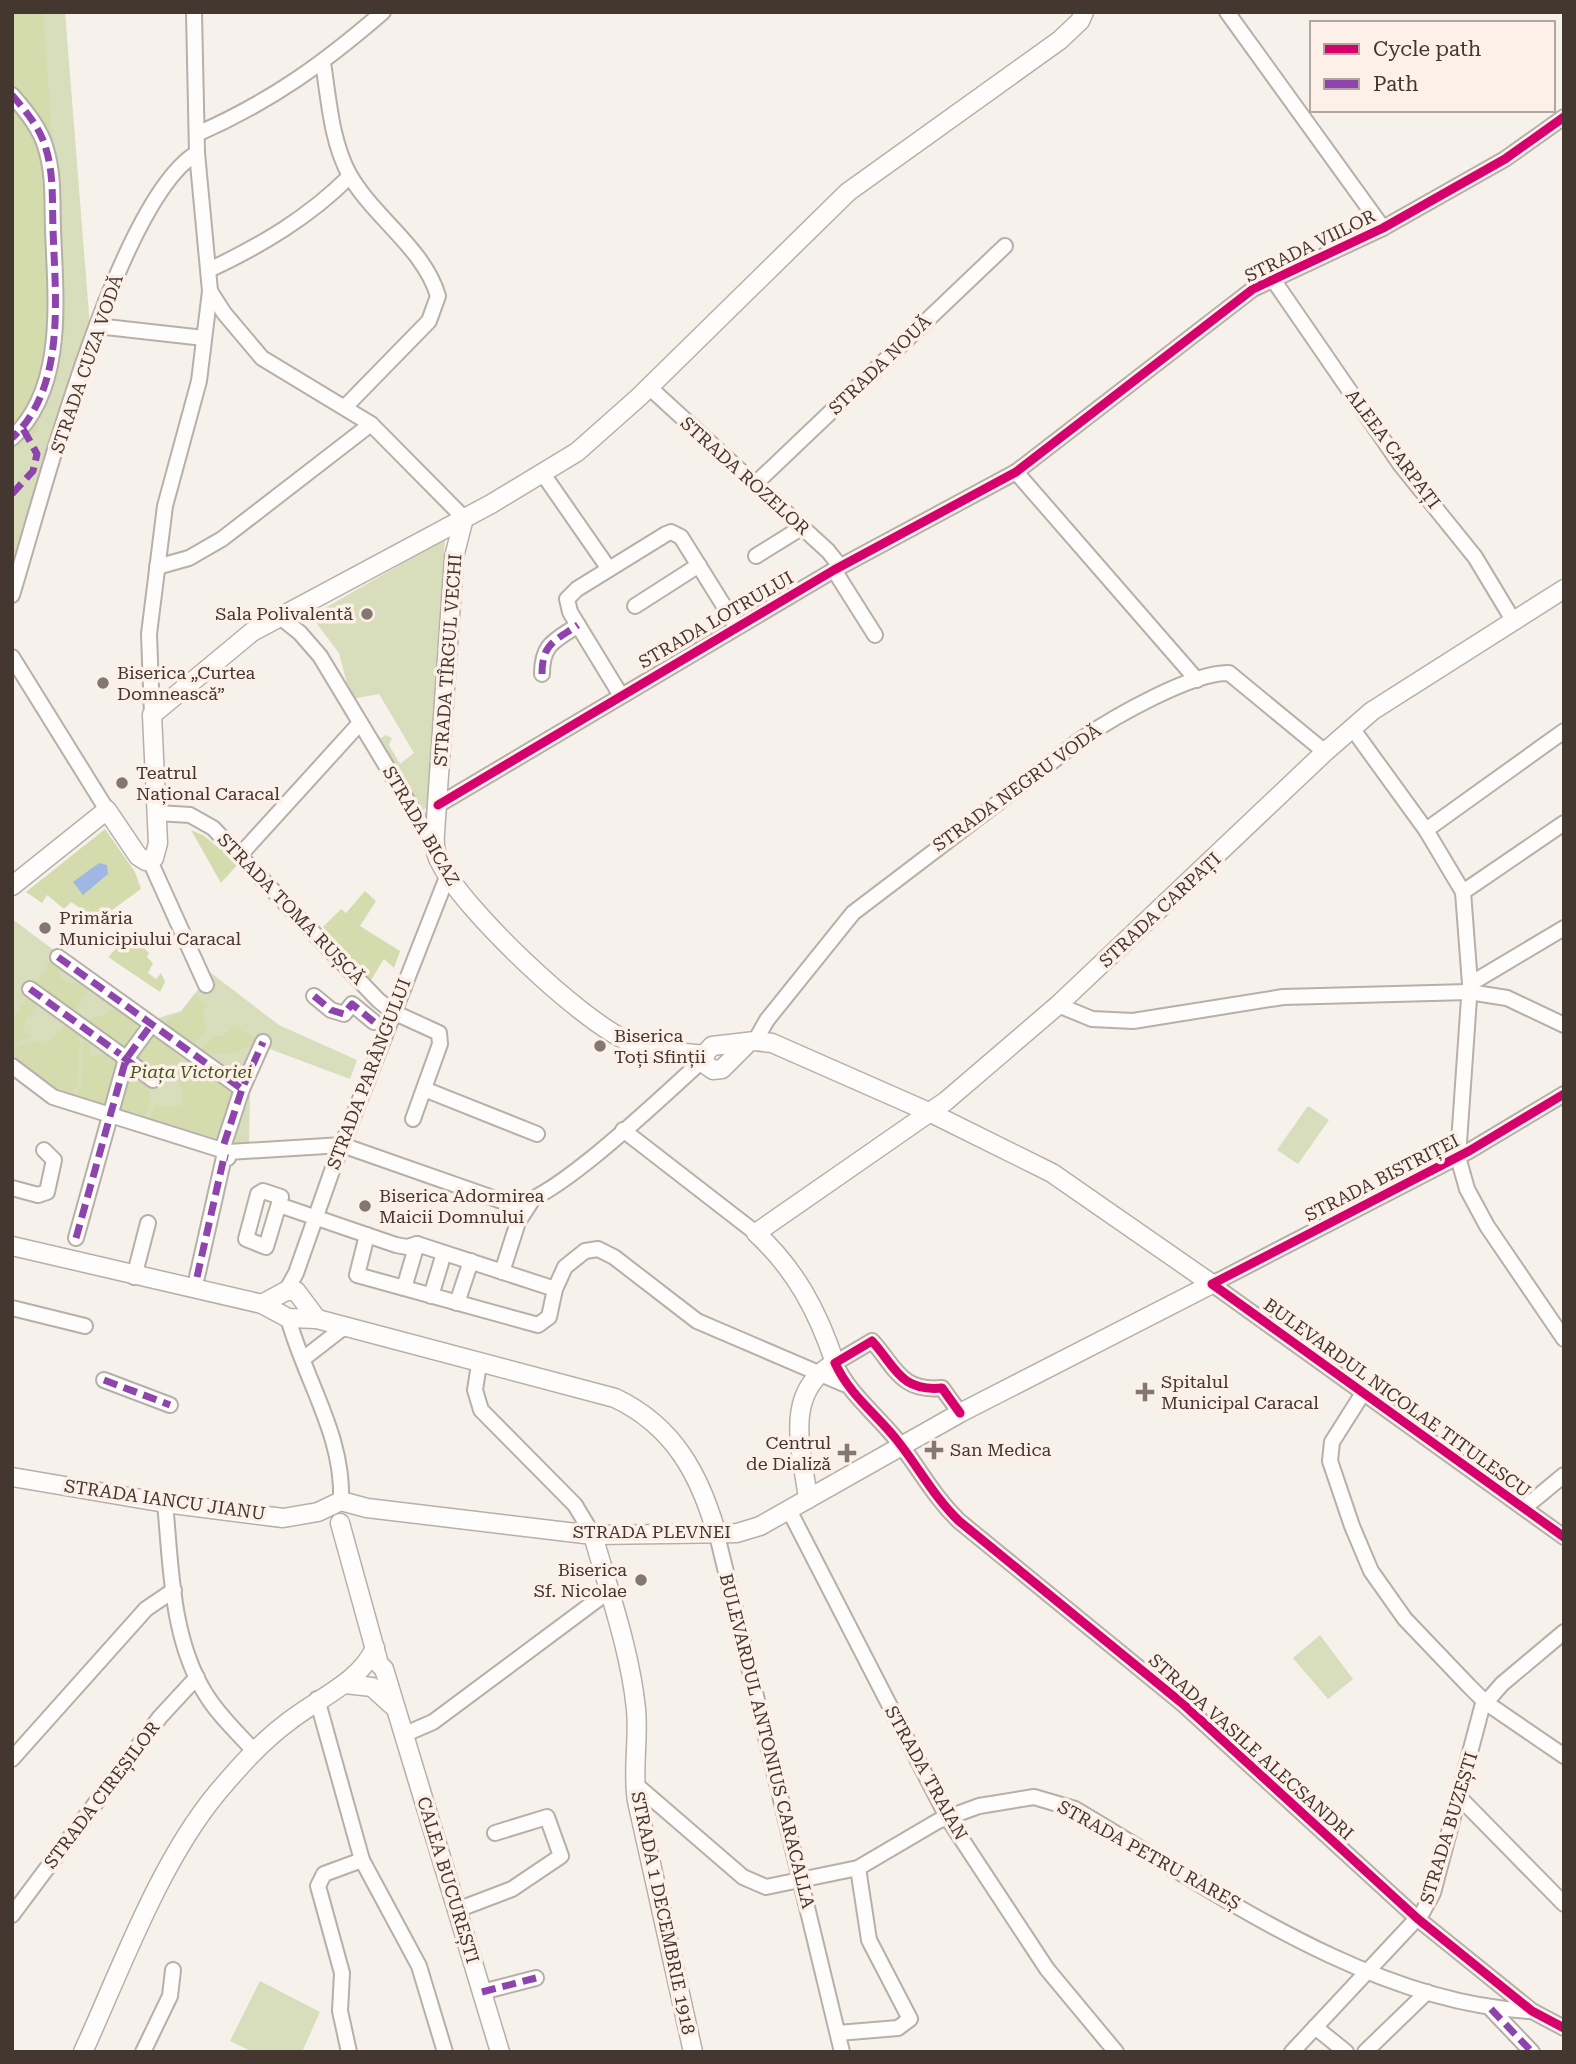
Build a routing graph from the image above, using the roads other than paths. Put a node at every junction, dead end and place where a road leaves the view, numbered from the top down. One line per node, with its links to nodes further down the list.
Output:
1 (194, 12): 8 (street)
2 (383, 12): 5 (street)
3 (1084, 12): 18 (main road)
4 (1227, 12): 11 (street)
5 (324, 63): 8 (street); 10 (street)
6 (12, 95): 21 (street)
7 (1564, 117): 11 (street, STRADA VIILOR)
8 (197, 134): 9 (street)
9 (197, 153): 13 (street); 16 (street, STRADA CUZA VODĂ)
10 (350, 176): 13 (street); 19 (street)
11 (1383, 228): 14 (street, STRADA VIILOR)
12 (1005, 246): 24 (street, STRADA NOUĂ)
13 (209, 270): 15 (street)
14 (1272, 278): 22 (street, STRADA VIILOR); 36 (street, ALEEA CARPAȚI)
15 (210, 291): 17 (street); 19 (street)
16 (97, 326): 17 (street); 33 (street, STRADA CUZA VODĂ)
17 (204, 338): 29 (street)
18 (649, 387): 23 (main road); 24 (street, STRADA ROZELOR)
19 (345, 407): 20 (street)
20 (371, 424): 25 (street); 29 (street)
21 (12, 438)
22 (1016, 472): 30 (street, STRADA LOTRULUI); 42 (street)
23 (543, 474): 25 (main road); 31 (street)
24 (755, 484): 26 (street, STRADA ROZELOR)
25 (464, 517): 35 (main road); 50 (main road, STRADA TÎRGUL VECHI)
26 (801, 528): 27 (street); 30 (street, STRADA ROZELOR)
27 (756, 556)
28 (699, 565): 31 (street); 34 (street); 38 (street)
29 (157, 567): 44 (street)
30 (837, 568): 38 (street, STRADA LOTRULUI); 39 (street, STRADA ROZELOR)
31 (609, 569): 37 (street)
32 (1564, 589): 36 (main road, STRADA CARPAȚI)
33 (12, 595)
34 (635, 606)
35 (279, 616): 44 (main road); 45 (street, STRADA BICAZ)
36 (1513, 620): 46 (main road, STRADA CARPAȚI)
37 (578, 625): 41 (street); 43 (street)
38 (737, 627): 43 (street, STRADA LOTRULUI)
39 (875, 635)
40 (12, 657): 49 (street)
41 (542, 674)
42 (1197, 680): 48 (street, STRADA NEGRU VODĂ); 72 (street, STRADA NEGRU VODĂ)
43 (620, 694): 50 (street, STRADA LOTRULUI)
44 (152, 715): 51 (main road)
45 (360, 723): 52 (street, STRADA BICAZ); 56 (street)
46 (1352, 728): 48 (main road, STRADA CARPAȚI); 54 (street)
47 (1564, 731): 54 (street)
48 (1325, 752): 67 (main road, STRADA CARPAȚI)
49 (107, 810): 57 (main road); 59 (main road)
50 (437, 810): 52 (main road); 55 (main road, STRADA TÎRGUL VECHI)
51 (157, 813): 56 (street, STRADA TOMA RUȘCĂ); 57 (main road)
52 (418, 820): 55 (street, STRADA BICAZ)
53 (1564, 823): 60 (street)
54 (1426, 830): 60 (street)
55 (434, 845): 58 (main road, STRADA BICAZ)
56 (241, 854): 68 (street, STRADA TOMA RUȘCĂ)
57 (150, 861): 63 (street)
58 (447, 877): 68 (street, STRADA PARÂNGULUI); 75 (main road, STRADA BICAZ)
59 (12, 886)
60 (1463, 892): 64 (street)
61 (1564, 928): 64 (street)
62 (58, 957): 70 (street)
63 (206, 985)
64 (1469, 988): 67 (street); 71 (street); 89 (street)
65 (30, 989): 74 (street)
66 (314, 996): 69 (street)
67 (1058, 1005): 81 (main road, STRADA CARPAȚI)
68 (393, 1012): 79 (street); 87 (street, STRADA PARÂNGULUI)
69 (374, 1022)
70 (151, 1024): 74 (street); 78 (street)
71 (1564, 1025)
72 (752, 1041): 75 (main road, BULEVARDUL NICOLAE TITULESCU); 81 (main road, BULEVARDUL NICOLAE TITULESCU)
73 (263, 1042): 78 (street)
74 (123, 1057): 77 (street); 82 (street)
75 (707, 1061): 84 (street)
76 (12, 1066): 82 (street)
77 (153, 1080)
78 (242, 1089): 86 (street)
79 (424, 1089): 83 (street); 85 (street)
80 (1564, 1094): 89 (street, STRADA BISTRIȚEI)
81 (931, 1113): 95 (main road, STRADA CARPAȚI); 105 (main road, BULEVARDUL NICOLAE TITULESCU)
82 (112, 1116): 87 (street); 97 (street)
83 (413, 1119)
84 (623, 1130): 91 (street); 95 (street)
85 (537, 1133)
86 (224, 1144)
87 (342, 1145): 91 (street); 93 (street, STRADA PARÂNGULUI)
88 (44, 1150): 90 (street)
89 (1458, 1157): 105 (street, STRADA BISTRIȚEI); 114 (street)
90 (12, 1188)
91 (531, 1202): 102 (street)
92 (279, 1205): 93 (street)
93 (314, 1217): 96 (street); 110 (street, STRADA PARÂNGULUI)
94 (148, 1223): 103 (street)
95 (756, 1233): 116 (main road)
96 (367, 1235): 98 (street); 106 (street)
97 (76, 1238)
98 (417, 1244): 100 (street); 106 (street)
99 (12, 1246): 103 (main road, BULEVARDUL ANTONIUS CARACALLA)
100 (444, 1253): 101 (street); 108 (street)
101 (471, 1262): 102 (street); 109 (street)
102 (502, 1272): 107 (street)
103 (134, 1277): 110 (main road, BULEVARDUL ANTONIUS CARACALLA)
104 (199, 1277): 104 (street)
105 (1212, 1284): 121 (street, BULEVARDUL NICOLAE TITULESCU); 123 (main road, STRADA PLEVNEI)
106 (404, 1288): 108 (street)
107 (555, 1289): 109 (street); 118 (street)
108 (431, 1296): 109 (street)
109 (457, 1303)
110 (294, 1307): 113 (main road, BULEVARDUL ANTONIUS CARACALLA); 115 (street)
111 (12, 1308): 112 (street)
112 (85, 1326)
113 (343, 1328): 115 (street); 117 (main road, BULEVARDUL ANTONIUS CARACALLA)
114 (1564, 1339)
115 (303, 1359): 131 (street)
116 (835, 1363): 118 (main road); 120 (street); 123 (street)
117 (480, 1364): 132 (street, STRADA 1 DECEMBRIE 1918); 133 (main road, BULEVARDUL ANTONIUS CARACALLA)
118 (818, 1374): 120 (street); 127 (main road)
119 (104, 1380): 122 (street)
120 (844, 1384): 124 (street)
121 (1363, 1393): 129 (street, BULEVARDUL NICOLAE TITULESCU); 141 (street)
122 (170, 1405)
123 (960, 1413): 124 (main road, STRADA PLEVNEI)
124 (902, 1446): 127 (main road, STRADA PLEVNEI); 156 (street, STRADA VASILE ALECSANDRI)
125 (1564, 1475): 129 (street)
126 (12, 1477): 128 (main road, STRADA IANCU JIANU)
127 (808, 1499): 130 (main road, STRADA PLEVNEI)
128 (165, 1503): 131 (main road, STRADA IANCU JIANU); 135 (street)
129 (1524, 1508): 134 (street, BULEVARDUL NICOLAE TITULESCU)
130 (789, 1510): 133 (main road, STRADA PLEVNEI); 148 (street, STRADA TRAIAN)
131 (343, 1514): 132 (main road, STRADA PLEVNEI); 138 (main road)
132 (593, 1535): 133 (main road, STRADA PLEVNEI); 136 (main road, STRADA 1 DECEMBRIE 1918)
133 (717, 1535): 152 (street, BULEVARDUL ANTONIUS CARACALLA)
134 (1564, 1537)
135 (174, 1590): 139 (street); 145 (street)
136 (609, 1591): 142 (street); 146 (main road, STRADA 1 DECEMBRIE 1918)
137 (1564, 1632): 141 (street)
138 (372, 1670): 140 (main road); 142 (main road, CALEA BUCUREȘTI)
139 (197, 1678): 143 (street); 155 (street, STRADA CIREȘILOR)
140 (317, 1699): 143 (main road); 150 (street)
141 (1485, 1702): 144 (street); 147 (street, STRADA BUZEȘTI)
142 (403, 1735): 154 (main road, CALEA BUCUREȘTI)
143 (254, 1751): 167 (main road)
144 (1564, 1756)
145 (12, 1759)
146 (634, 1783): 152 (street, STRADA PETRU RAREȘ); 172 (main road, STRADA 1 DECEMBRIE 1918)
147 (1459, 1797): 153 (street); 156 (street, STRADA BUZEȘTI)
148 (947, 1817): 151 (street, STRADA PETRU RAREȘ); 158 (street, STRADA PETRU RAREȘ); 174 (street, STRADA TRAIAN)
149 (495, 1833): 154 (street)
150 (362, 1860): 169 (street); 170 (street)
151 (858, 1868): 152 (street, STRADA PETRU RAREȘ); 166 (street)
152 (802, 1880): 166 (street, BULEVARDUL ANTONIUS CARACALLA)
153 (1564, 1904)
154 (457, 1910): 161 (main road, CALEA BUCUREȘTI)
155 (12, 1915)
156 (1418, 1919): 158 (street, STRADA BUZEȘTI); 163 (street, STRADA VASILE ALECSANDRI)
157 (173, 1970): 168 (street)
158 (1368, 1970): 160 (street, STRADA PETRU RAREȘ); 164 (street, STRADA BUZEȘTI)
159 (536, 1978): 161 (street)
160 (1427, 1992): 162 (street, STRADA PETRU RAREȘ); 177 (street)
161 (482, 1993): 171 (main road, CALEA BUCUREȘTI)
162 (1491, 2009): 163 (street, STRADA PETRU RAREȘ); 178 (street)
163 (1532, 2011): 165 (street, STRADA VASILE ALECSANDRI)
164 (1315, 2027): 175 (street, STRADA BUZEȘTI); 176 (street)
165 (1564, 2028)
166 (838, 2033): 173 (street, BULEVARDUL ANTONIUS CARACALLA)
167 (83, 2052)
168 (143, 2052)
169 (349, 2052)
170 (445, 2052)
171 (500, 2052)
172 (693, 2052)
173 (842, 2052)
174 (1116, 2052)
175 (1292, 2052)
176 (1346, 2052)
177 (1365, 2052)
178 (1532, 2052)

